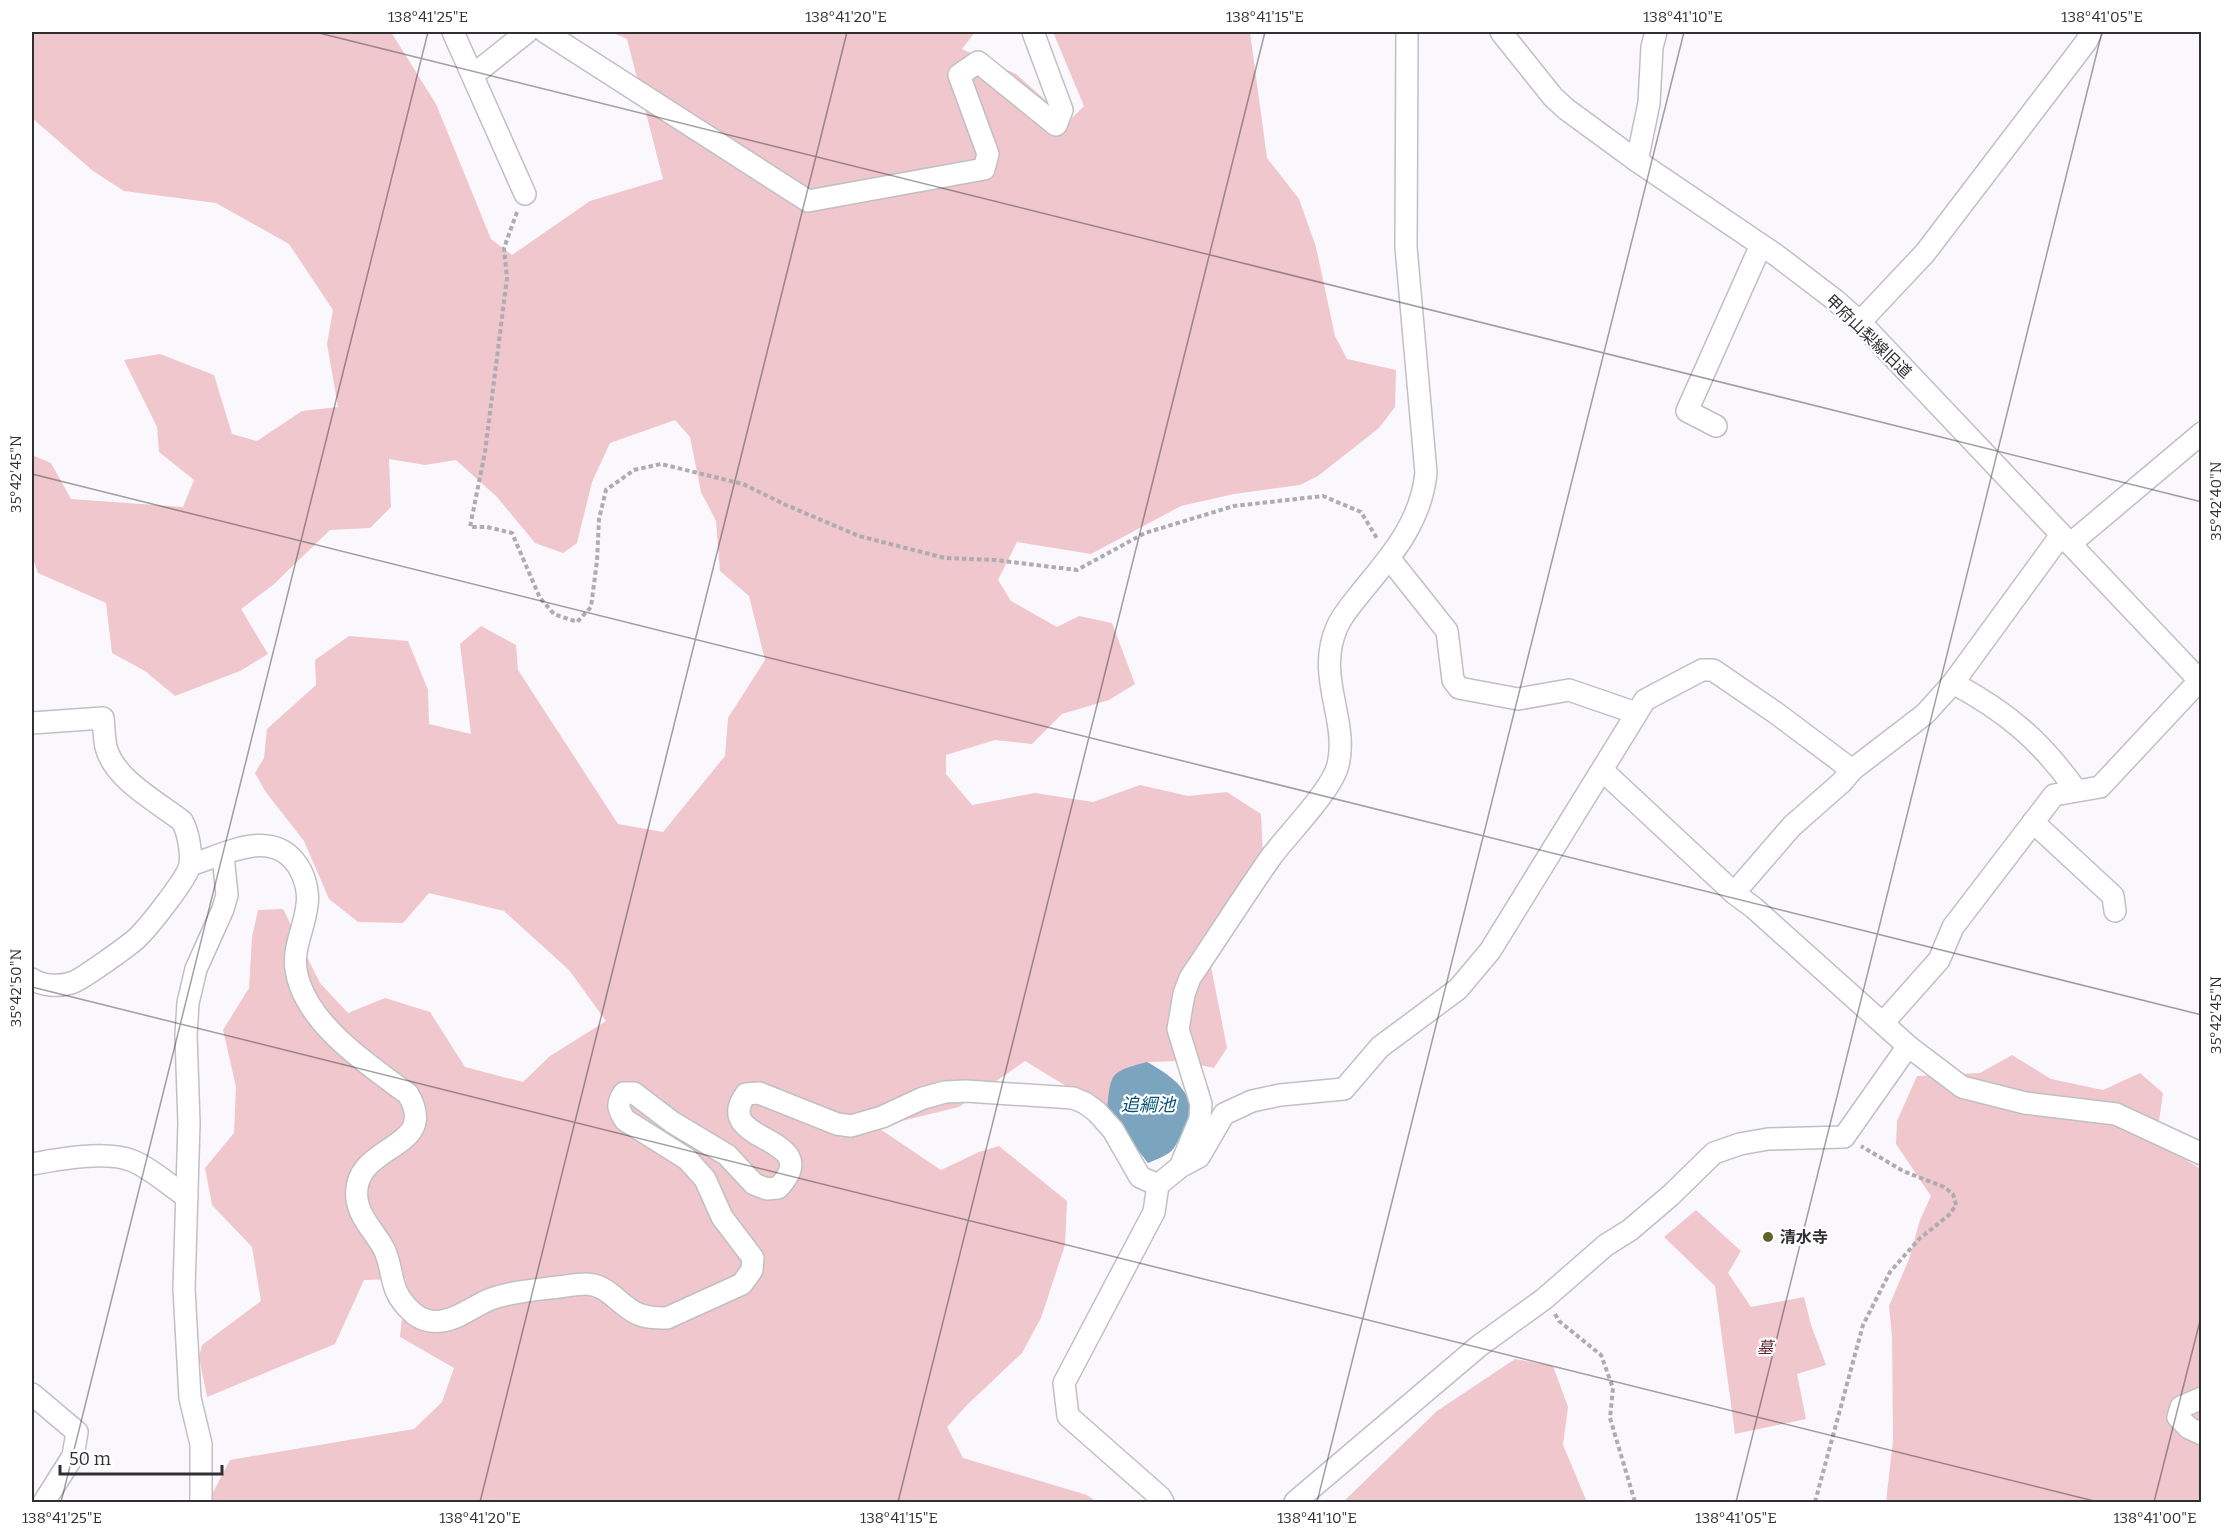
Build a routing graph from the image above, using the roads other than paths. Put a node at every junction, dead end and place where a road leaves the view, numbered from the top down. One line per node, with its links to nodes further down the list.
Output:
1 (453, 32): 9 (street)
2 (527, 32): 9 (street)
3 (545, 32): 4 (street)
4 (1032, 32)
5 (1407, 32): 17 (street)
6 (1501, 32): 10 (street, 甲府山梨線旧道)
7 (1656, 32): 10 (street)
8 (2091, 32): 13 (street)
9 (473, 75): 11 (street)
10 (1637, 161): 12 (street, 甲府山梨線旧道)
11 (525, 194)
12 (1761, 245): 13 (street, 甲府山梨線旧道); 14 (street)
13 (1860, 322): 16 (street, 甲府山梨線旧道)
14 (1716, 426)
15 (2202, 433): 16 (street)
16 (2065, 539): 18 (street, 甲府山梨線旧道); 19 (street)
17 (1389, 558): 20 (street); 33 (street)
18 (2200, 682): 24 (street)
19 (1953, 683): 23 (street); 24 (street)
20 (1636, 713): 22 (street); 23 (street)
21 (32, 723): 27 (street)
22 (1602, 770): 28 (street); 34 (street)
23 (1852, 770): 28 (street)
24 (2076, 790): 25 (street)
25 (2033, 822): 29 (street); 31 (street)
26 (223, 855): 27 (street); 38 (street); 39 (street)
27 (190, 866): 30 (street)
28 (1734, 893): 31 (street)
29 (2115, 911)
30 (32, 979)
31 (1883, 1023): 32 (street)
32 (1908, 1046): 35 (street); 46 (street)
33 (1194, 1080): 34 (street); 37 (street)
34 (1224, 1114): 37 (street)
35 (2202, 1154)
36 (32, 1164): 39 (street)
37 (1180, 1167): 38 (street)
38 (1158, 1185): 45 (street)
39 (187, 1197): 44 (street)
40 (32, 1394): 43 (street)
41 (2202, 1398): 42 (street)
42 (2202, 1434)
43 (44, 1503)
44 (201, 1503)
45 (1163, 1503)
46 (1295, 1503)

